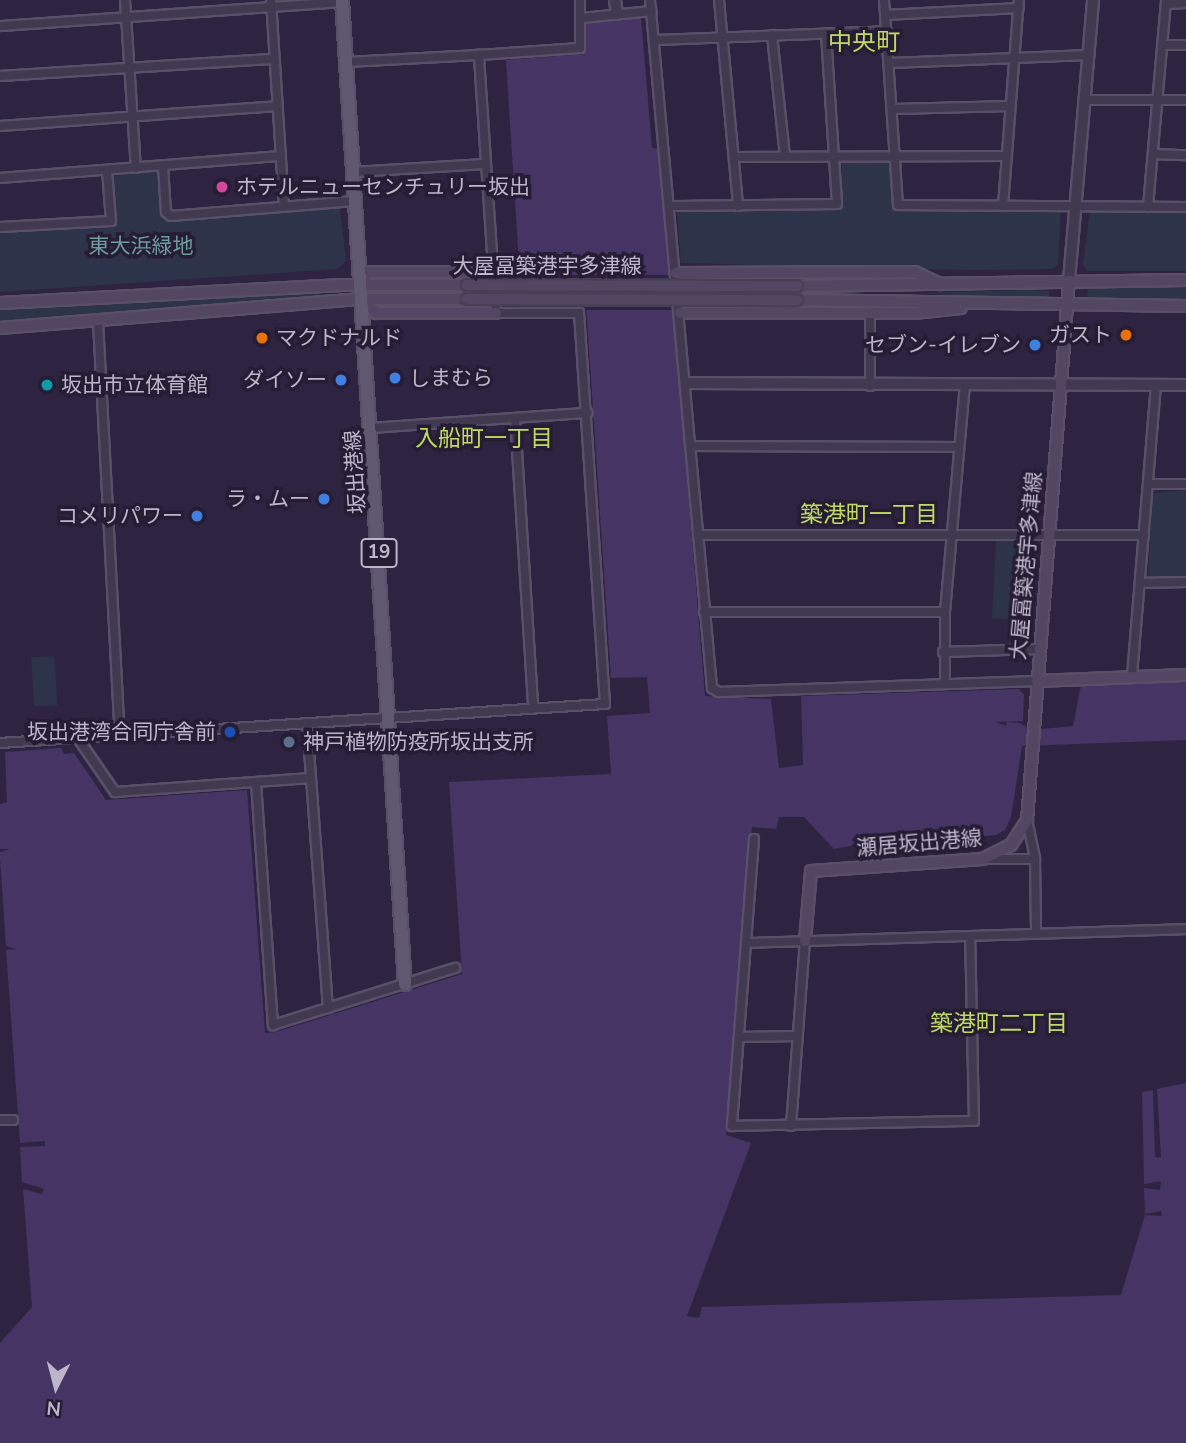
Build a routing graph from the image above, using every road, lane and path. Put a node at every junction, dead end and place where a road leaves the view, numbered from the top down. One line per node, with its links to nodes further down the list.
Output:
1 (125, 0): 16 (street)
2 (580, 0): 17 (street)
3 (615, 0): 14 (street)
4 (650, 0): 13 (street)
5 (719, 0): 22 (street)
6 (884, 0): 15 (street)
7 (1093, 0): 27 (street)
8 (342, 1): 10 (street); 30 (main road, 坂出港線 / 19)
9 (1166, 2): 11 (street); 24 (street)
10 (271, 3): 16 (street); 29 (street)
11 (1186, 3)
12 (1019, 4): 15 (street); 28 (street)
13 (652, 11): 14 (street); 23 (street)
14 (617, 14): 17 (street)
15 (886, 15): 19 (street)
16 (126, 16): 18 (street); 32 (street)
17 (582, 18): 26 (street)
18 (0, 26)
19 (887, 31): 20 (street); 31 (street)
20 (826, 33): 21 (street); 46 (street)
21 (772, 35): 22 (street); 45 (street)
22 (722, 37): 23 (street); 49 (street)
23 (656, 40): 58 (street)
24 (1163, 45): 25 (street); 35 (street)
25 (1186, 45)
26 (479, 55): 30 (street); 50 (street)
27 (1088, 55): 28 (street); 34 (street)
28 (1014, 56): 31 (street); 38 (street)
29 (274, 59): 32 (street); 37 (street)
30 (346, 62): 54 (main road, 坂出港線 / 19)
31 (890, 63): 39 (street)
32 (128, 67): 33 (street); 40 (street)
33 (0, 76)
34 (1085, 100): 35 (street); 61 (street)
35 (1158, 100): 36 (street); 42 (street)
36 (1186, 100)
37 (276, 106): 40 (street); 44 (street)
38 (1010, 106): 39 (street); 48 (street)
39 (894, 109): 47 (street)
40 (132, 117): 41 (street); 52 (street)
41 (0, 126)
42 (1153, 155): 43 (street); 62 (street)
43 (1186, 155)
44 (281, 156): 51 (street); 57 (street)
45 (785, 156): 46 (street); 49 (street)
46 (837, 156): 47 (street); 59 (street)
47 (898, 156): 48 (street); 60 (street)
48 (1006, 156): 60 (street)
49 (734, 157): 59 (street)
50 (485, 164): 54 (street); 65 (street)
51 (163, 166): 52 (street); 57 (street)
52 (136, 168): 53 (street)
53 (107, 170): 55 (street); 64 (street)
54 (353, 172): 56 (main road, 坂出港線 / 19)
55 (0, 178)
56 (354, 201): 57 (street); 69 (main road, 坂出港線 / 19)
57 (284, 205)
58 (670, 206): 59 (street); 66 (street)
59 (738, 206)
60 (1003, 206): 61 (street)
61 (1076, 207): 62 (street); 68 (street)
62 (1148, 207): 63 (street)
63 (1186, 207)
64 (0, 227)
65 (494, 272): 69 (main road); 76 (street)
66 (676, 272): 70 (main road); 77 (street)
67 (1186, 280): 68 (main road)
68 (1069, 281): 70 (main road, 大屋冨築港宇多津線); 74 (main road, 大屋冨築港宇多津線)
69 (361, 285): 70 (main road, 大屋冨築港宇多津線, bridge); 71 (main road, 坂出港線 / 19); 72 (main road, 大屋冨築港宇多津線)
70 (942, 285)
71 (362, 299): 73 (main road, 大屋冨築港宇多津線, bridge); 76 (main road); 79 (main road, 大屋冨築港宇多津線); 89 (main road, 坂出港線 / 19)
72 (0, 303)
73 (999, 305): 74 (main road, 大屋冨築港宇多津線); 78 (main road)
74 (1067, 306): 75 (main road); 83 (main road, 大屋冨築港宇多津線)
75 (1186, 306)
76 (496, 313): 87 (street)
77 (680, 313): 78 (main road); 81 (street)
78 (870, 313): 86 (street)
79 (97, 321): 80 (main road, 大屋冨築港宇多津線); 111 (street)
80 (0, 328)
81 (685, 383): 86 (street); 90 (street)
82 (965, 383): 83 (street); 86 (street); 91 (street)
83 (1061, 385): 84 (street); 96 (main road, 大屋冨築港宇多津線)
84 (1156, 385): 85 (street); 92 (street)
85 (1186, 385)
86 (870, 386)
87 (587, 413): 88 (street); 108 (street)
88 (515, 418): 89 (street); 108 (street)
89 (371, 428): 109 (main road, 坂出港線 / 19)
90 (691, 446): 91 (street); 94 (street)
91 (959, 447): 95 (street)
92 (1148, 484): 93 (street); 97 (street)
93 (1186, 484)
94 (698, 535): 95 (street); 100 (street)
95 (952, 535): 96 (street); 101 (street)
96 (1048, 535): 97 (street); 102 (main road, 大屋冨築港宇多津線)
97 (1144, 535): 99 (street)
98 (1186, 582): 99 (street)
99 (1140, 583): 105 (street)
100 (704, 612): 101 (street); 107 (street)
101 (945, 612): 103 (street)
102 (1038, 649): 103 (street); 106 (main road, 大屋冨築港宇多津線)
103 (943, 652): 107 (street)
104 (1186, 675): 105 (main road, 大屋冨築港宇多津線)
105 (1132, 676): 106 (main road, 大屋冨築港宇多津線)
106 (1037, 681): 107 (street); 116 (main road)
107 (945, 683)
108 (533, 708): 109 (street)
109 (388, 717): 110 (street); 126 (main road, 坂出港線 / 19)
110 (307, 723): 111 (street); 114 (street)
111 (120, 734): 112 (street)
112 (77, 737): 113 (street); 115 (street)
113 (0, 743)
114 (311, 778): 115 (street); 127 (street)
115 (256, 783): 127 (street)
116 (1027, 820): 118 (main road, 瀬居坂出港線); 119 (street)
117 (754, 839): 124 (street)
118 (983, 859): 119 (street); 123 (main road, 瀬居坂出港線)
119 (1035, 859): 121 (street)
120 (1186, 929): 121 (street)
121 (1036, 933): 122 (street)
122 (970, 936): 123 (street); 132 (street)
123 (805, 941): 124 (street); 128 (street)
124 (746, 943): 129 (street)
125 (455, 968): 126 (street)
126 (405, 984): 127 (street)
127 (328, 1008)
128 (797, 1036): 129 (street); 132 (street)
129 (739, 1037): 132 (street)
130 (13, 1119): 131 (street)
131 (0, 1120)
132 (791, 1126)

